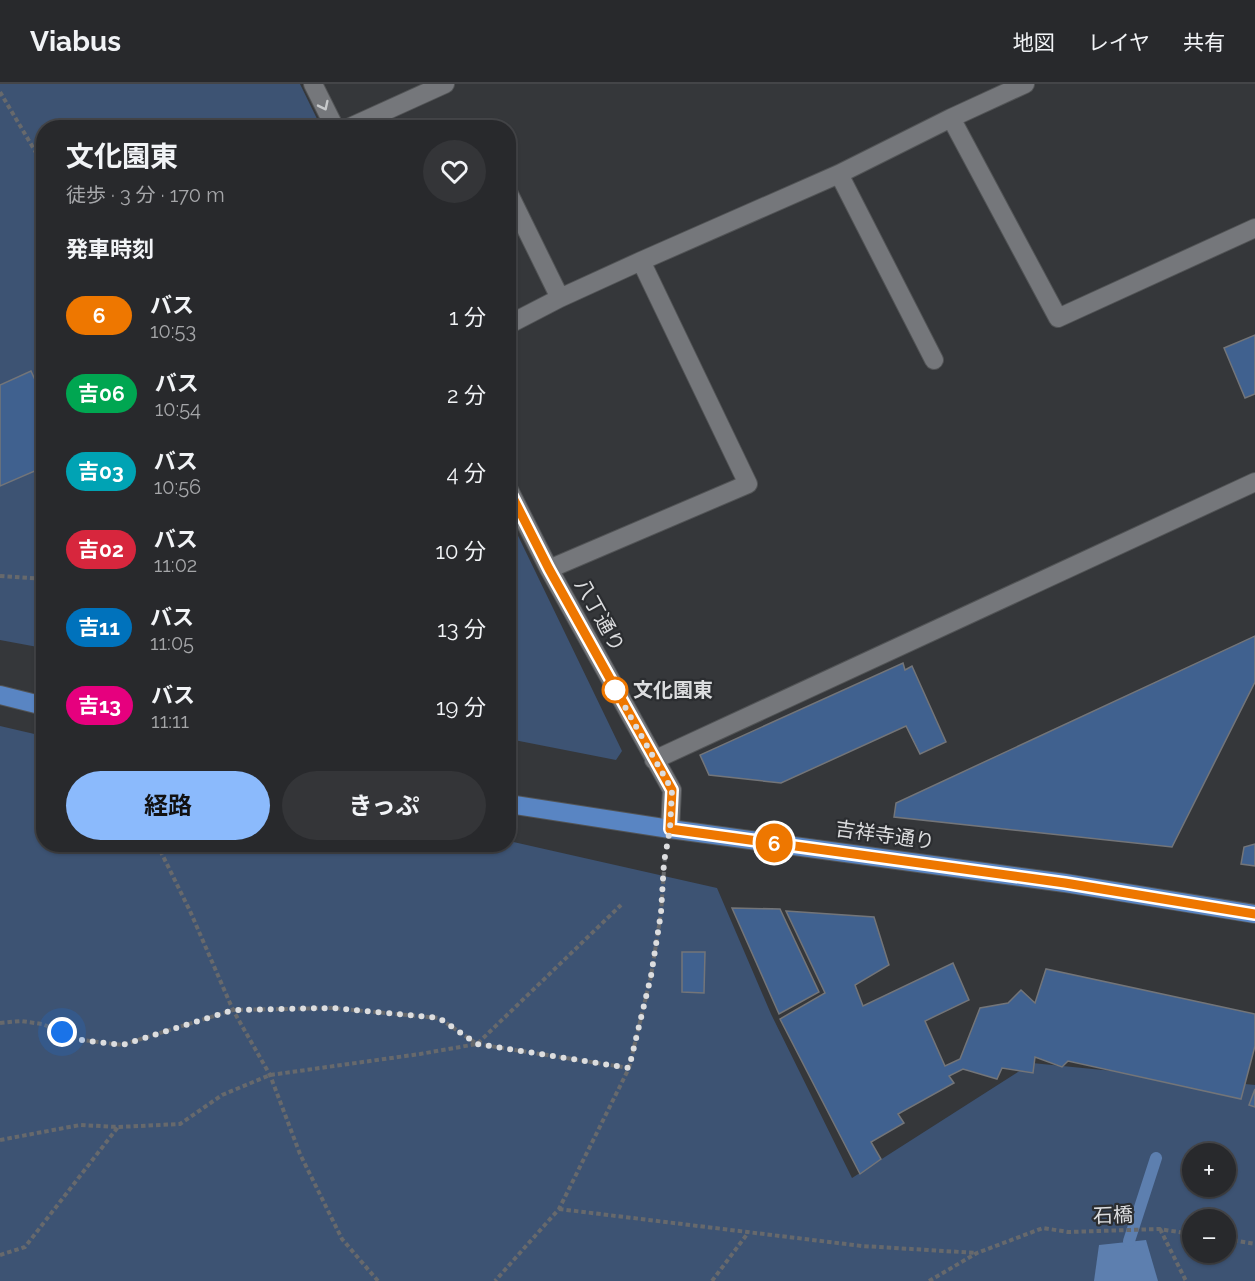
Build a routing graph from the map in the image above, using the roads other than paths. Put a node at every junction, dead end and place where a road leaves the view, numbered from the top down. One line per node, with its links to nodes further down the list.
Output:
1 (313, 84): 5 (street, one-way to 5)
2 (445, 84): 6 (street)
3 (1025, 84): 4 (street)
4 (951, 118): 7 (street); 9 (street)
5 (331, 120)
6 (366, 120)
7 (839, 174): 10 (street); 13 (street)
8 (516, 208): 11 (street)
9 (1255, 228)
10 (641, 261): 11 (street); 16 (street)
11 (561, 298): 12 (street)
12 (516, 321)
13 (934, 360)
14 (1255, 482): 19 (street)
15 (516, 504): 16 (street, 八丁通り)
16 (549, 569): 19 (street, 八丁通り)
17 (0, 695): 18 (main road)
18 (36, 703)
19 (654, 760): 21 (street, 八丁通り)
20 (516, 805): 21 (main road, 吉祥寺通り)
21 (670, 829): 22 (main road, 吉祥寺通り)
22 (1255, 914)

